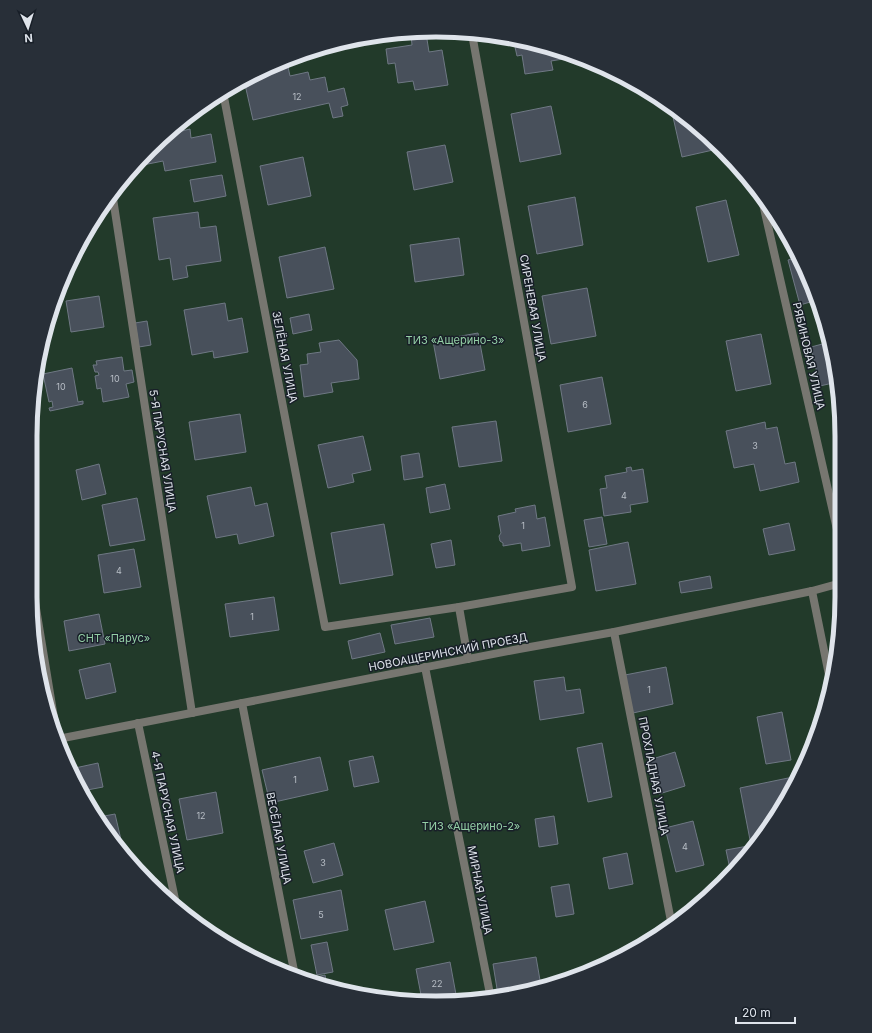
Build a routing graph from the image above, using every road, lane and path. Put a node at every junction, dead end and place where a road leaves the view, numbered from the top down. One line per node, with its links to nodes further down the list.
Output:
1 (473, 39): 8 (street, СИРЕНЕВАЯ УЛИЦА)
2 (224, 98): 8 (street, ЗЕЛЁНАЯ УЛИЦА)
3 (113, 201): 16 (street, 5-Я ПАРУСНАЯ УЛИЦА)
4 (764, 209): 5 (street, РЯБИНОВАЯ УЛИЦА)
5 (835, 517)
6 (835, 585): 7 (street, НОВОАЩЕРИНСКИЙ ПРОЕЗД)
7 (812, 591): 10 (street, НОВОАЩЕРИНСКИЙ ПРОЕЗД); 13 (street)
8 (459, 607): 11 (street)
9 (38, 620): 14 (street)
10 (614, 632): 11 (street, НОВОАЩЕРИНСКИЙ ПРОЕЗД); 20 (street, ПРОХЛАДНАЯ УЛИЦА)
11 (468, 659): 12 (street, НОВОАЩЕРИНСКИЙ ПРОЕЗД)
12 (425, 667): 15 (street, НОВОАЩЕРИНСКИЙ ПРОЕЗД); 22 (street, МИРНАЯ УЛИЦА)
13 (828, 670)
14 (51, 701)
15 (242, 703): 16 (street, НОВОАЩЕРИНСКИЙ ПРОЕЗД); 21 (street, ВЕСЁЛАЯ УЛИЦА)
16 (192, 713): 17 (street, НОВОАЩЕРИНСКИЙ ПРОЕЗД)
17 (138, 723): 18 (street, НОВОАЩЕРИНСКИЙ ПРОЕЗД); 19 (street, 4-Я ПАРУСНАЯ УЛИЦА)
18 (63, 738)
19 (175, 899)
20 (671, 920)
21 (294, 970)
22 (490, 993)

